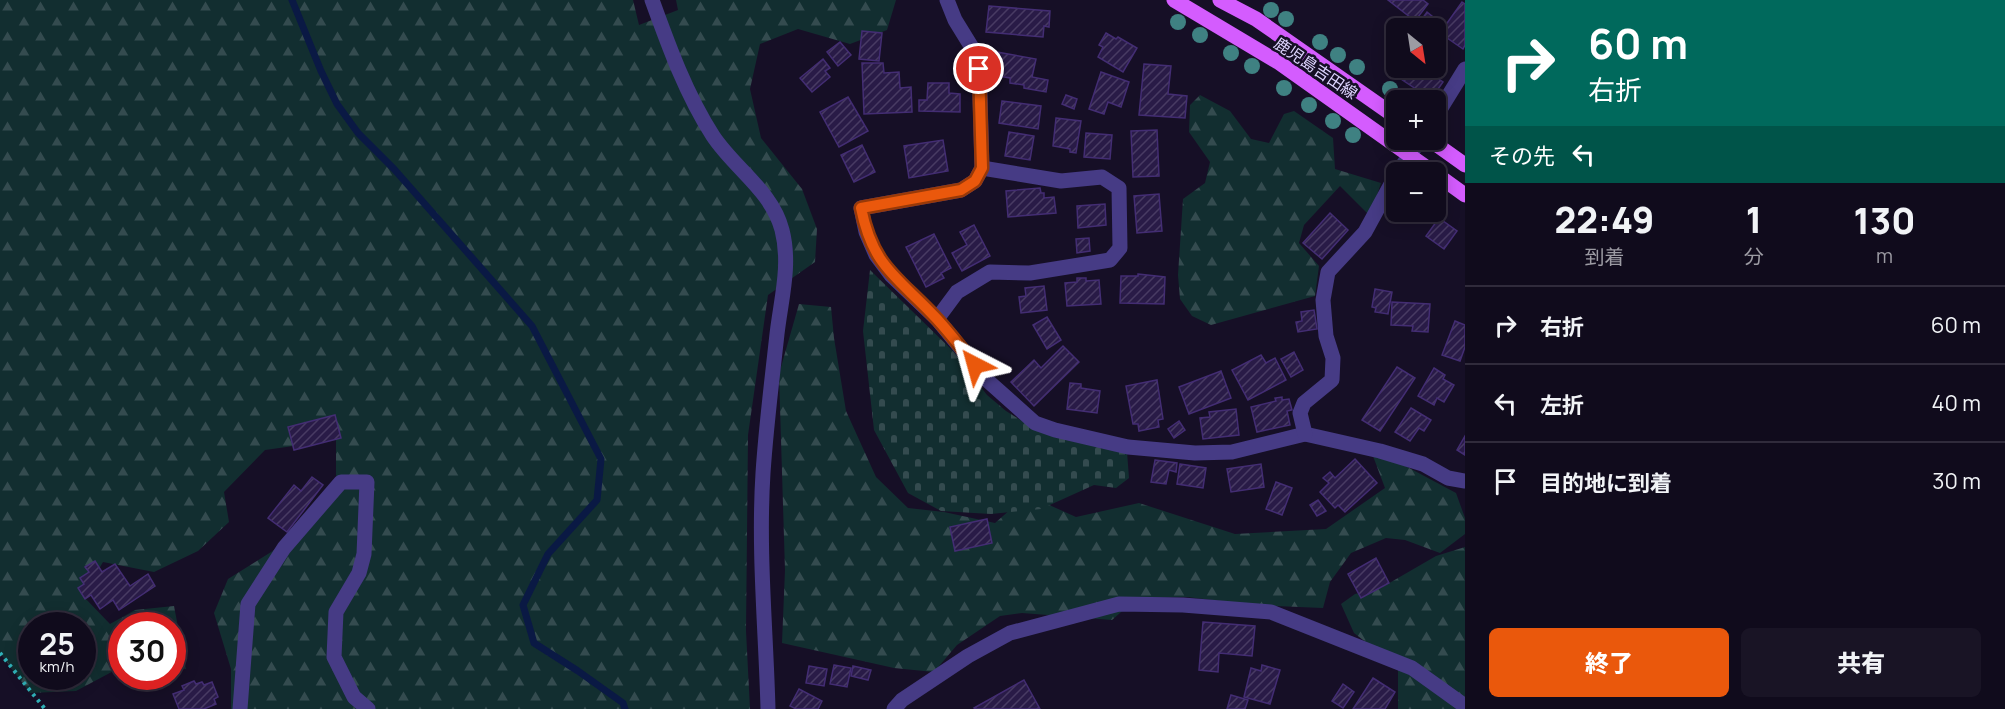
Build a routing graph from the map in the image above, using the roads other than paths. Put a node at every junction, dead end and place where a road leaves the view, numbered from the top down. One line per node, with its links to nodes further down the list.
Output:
1 (652, 0): 24 (street)
2 (947, 0): 14 (street)
3 (1174, 0): 10 (main road, 鹿児島吉田線)
4 (1220, 0): 7 (main road, 鹿児島吉田線)
5 (1465, 69): 6 (street)
6 (1446, 100)
7 (1386, 110)
8 (1412, 150): 10 (street)
9 (1444, 150): 13 (main road)
10 (1409, 155): 11 (street); 12 (main road, 鹿児島吉田線)
11 (1405, 162)
12 (1419, 162)
13 (1465, 165)
14 (982, 168): 18 (street); 18 (street)
15 (1446, 182): 17 (main road, 鹿児島吉田線)
16 (1386, 194): 19 (street)
17 (1465, 195)
18 (937, 319): 19 (street)
19 (1305, 434): 20 (street)
20 (1465, 481)
21 (1465, 706): 25 (street)
22 (240, 709): 23 (street)
23 (368, 709)
24 (768, 709)
25 (894, 709)

